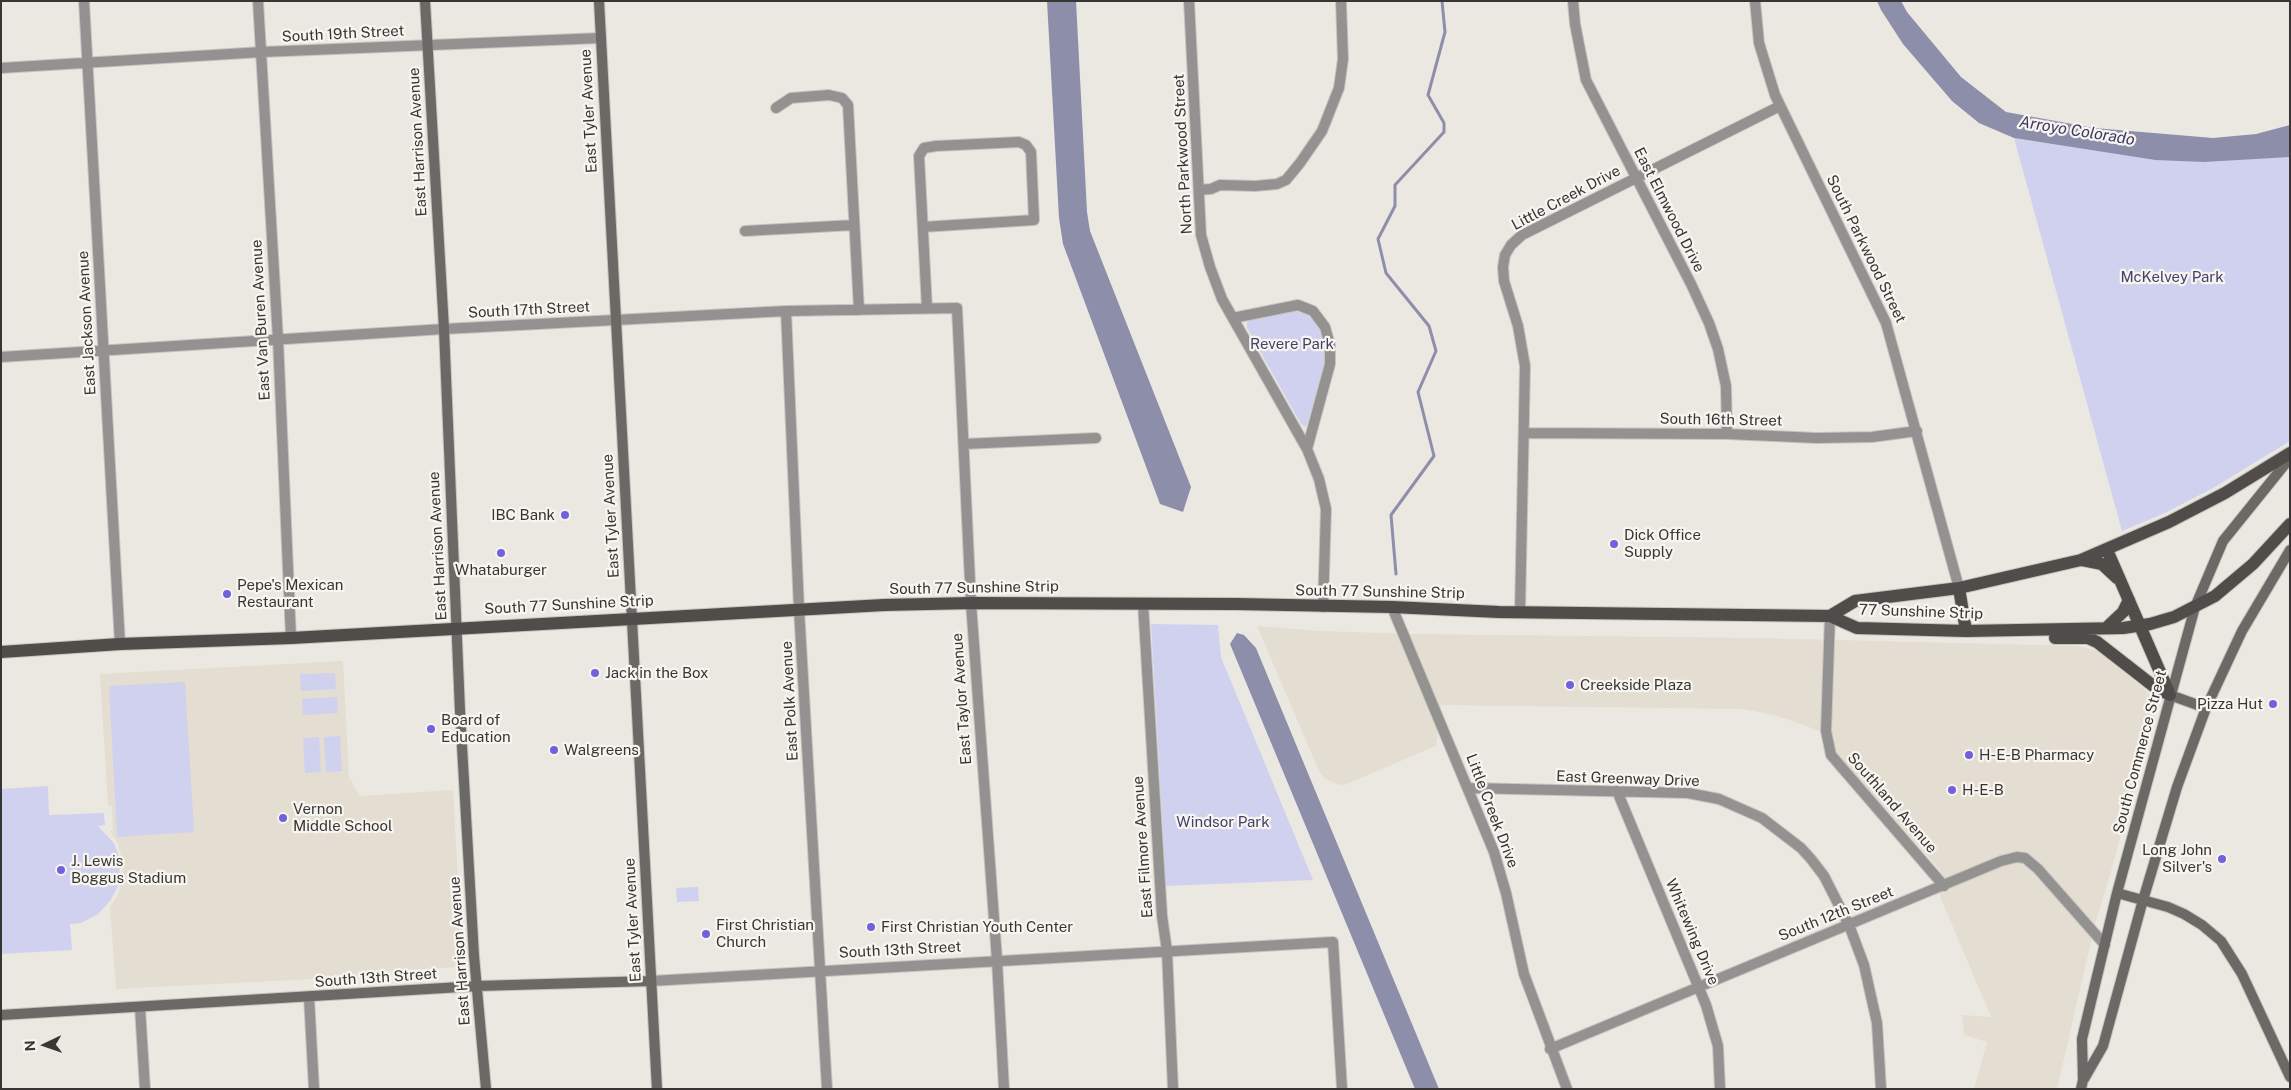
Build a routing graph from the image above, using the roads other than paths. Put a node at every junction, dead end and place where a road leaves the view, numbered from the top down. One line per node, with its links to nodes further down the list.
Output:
1 (84, 1): 12 (street, East Jackson Avenue)
2 (258, 1): 11 (street, East Van Buren Avenue)
3 (425, 1): 10 (main road, East Harrison Avenue)
4 (599, 1): 9 (main road, East Tyler Avenue)
5 (1189, 1): 17 (street, North Parkwood Street)
6 (1341, 1): 17 (street)
7 (1573, 1): 16 (street, East Elmwood Drive)
8 (1755, 1): 14 (street, South Parkwood Street)
9 (601, 38): 10 (street, South 19th Street); 26 (main road, East Tyler Avenue)
10 (428, 45): 11 (street, South 19th Street); 27 (main road, East Harrison Avenue)
11 (262, 52): 12 (street, South 19th Street); 28 (street, East Van Buren Avenue)
12 (87, 62): 13 (street, South 19th Street); 29 (street, East Jackson Avenue)
13 (1, 68)
14 (1780, 106): 16 (street, Little Creek Drive); 31 (street, South Parkwood Street)
15 (776, 108): 18 (street)
16 (1636, 179): 32 (street, Little Creek Drive); 33 (street, East Elmwood Drive)
17 (1199, 190): 25 (street, North Parkwood Street)
18 (854, 225): 20 (street); 23 (street)
19 (923, 227): 19 (street); 21 (street)
20 (745, 231)
21 (927, 308): 22 (street, South 17th Street); 23 (street, South 17th Street)
22 (956, 308): 35 (street, East Taylor Avenue)
23 (859, 310): 24 (street, South 17th Street)
24 (786, 311): 26 (street, South 17th Street); 51 (street, East Polk Avenue)
25 (1233, 318): 36 (street, North Parkwood Street); 36 (street)
26 (615, 320): 27 (street, South 17th Street); 54 (main road, East Tyler Avenue)
27 (444, 329): 28 (street, South 17th Street); 56 (main road, East Harrison Avenue)
28 (278, 339): 29 (street, South 17th Street); 60 (street, East Van Buren Avenue)
29 (103, 349): 30 (street, South 17th Street); 61 (street, East Jackson Avenue)
30 (1, 357)
31 (1917, 431): 33 (street, South 16th Street); 44 (street, South Parkwood Street)
32 (1524, 433): 33 (street, South 16th Street); 52 (street, Little Creek Drive)
33 (1727, 434)
34 (1096, 438): 35 (street)
35 (964, 444): 46 (street, East Taylor Avenue)
36 (1307, 449): 48 (street, North Parkwood Street)
37 (2290, 453): 40 (main road, 77 Sunshine Strip)
38 (2290, 458): 50 (main road, South Commerce Street)
39 (2290, 524): 50 (main road, 77 Sunshine Strip)
40 (2107, 550): 42 (main road, 77 Sunshine Strip); 43 (main road)
41 (2290, 550): 64 (main road, South Commerce Street)
42 (2081, 560): 43 (main road); 44 (main road, 77 Sunshine Strip)
43 (2118, 579): 45 (main road)
44 (1959, 588): 53 (main road, 77 Sunshine Strip); 58 (main road, South Parkwood Street)
45 (2129, 600): 55 (main road); 57 (main road)
46 (971, 603): 47 (main road, South 77 Sunshine Strip); 51 (main road, South 77 Sunshine Strip); 73 (street, East Taylor Avenue)
47 (1143, 603): 48 (main road, South 77 Sunshine Strip); 72 (street, East Filmore Avenue)
48 (1323, 607): 49 (main road, South 77 Sunshine Strip)
49 (1392, 607): 52 (main road, South 77 Sunshine Strip); 65 (street, Little Creek Drive)
50 (2195, 607): 55 (main road, 77 Sunshine Strip); 63 (main road, South Commerce Street)
51 (799, 609): 54 (main road, South 77 Sunshine Strip); 74 (street, East Polk Avenue)
52 (1520, 612): 53 (main road, South 77 Sunshine Strip)
53 (1830, 616): 58 (main road, 77 Sunshine Strip); 67 (street, Southland Avenue)
54 (632, 619): 56 (main road, South 77 Sunshine Strip); 75 (main road, East Tyler Avenue)
55 (2141, 626): 57 (main road, 77 Sunshine Strip); 63 (main road)
56 (457, 628): 60 (main road, South 77 Sunshine Strip); 76 (main road, East Harrison Avenue)
57 (2106, 628): 59 (main road, 77 Sunshine Strip)
58 (1966, 631): 59 (main road, 77 Sunshine Strip)
59 (1988, 631): 63 (main road)
60 (291, 638): 61 (main road, South 77 Sunshine Strip)
61 (120, 644): 62 (main road, South 77 Sunshine Strip)
62 (1, 652)
63 (2170, 695): 64 (main road); 68 (main road, South Commerce Street)
64 (2206, 708): 69 (main road, South Commerce Street)
65 (1469, 788): 66 (street, East Greenway Drive); 81 (street, Little Creek Drive)
66 (1617, 791): 70 (street, East Greenway Drive); 77 (street, Whitewing Drive)
67 (1944, 886): 70 (street, South 12th Street); 71 (street, South 12th Street)
68 (2117, 893): 69 (main road); 71 (main road, South Commerce Street)
69 (2143, 900): 82 (main road); 83 (main road, South Commerce Street)
70 (1848, 925): 77 (street, South 12th Street); 94 (street, East Greenway Drive)
71 (2106, 945): 83 (main road, South Commerce Street)
72 (1167, 951): 73 (street, South 13th Street); 90 (street, East Filmore Avenue); 91 (street, South 13th Street)
73 (997, 960): 74 (street, South 13th Street); 89 (street, East Taylor Avenue)
74 (820, 970): 75 (street, South 13th Street); 88 (street, East Polk Avenue)
75 (651, 981): 76 (main road, South 13th Street); 87 (main road, East Tyler Avenue)
76 (477, 986): 78 (main road, South 13th Street); 86 (main road, East Harrison Avenue)
77 (1698, 987): 81 (street, South 12th Street); 93 (street, Whitewing Drive)
78 (309, 997): 79 (main road, South 13th Street); 85 (street)
79 (140, 1007): 80 (main road, South 13th Street); 84 (street)
80 (1, 1015)
81 (1550, 1048): 92 (street, Little Creek Drive)
82 (2290, 1077)
83 (2082, 1084)
84 (145, 1089)
85 (314, 1089)
86 (486, 1089)
87 (657, 1089)
88 (827, 1089)
89 (1004, 1089)
90 (1173, 1089)
91 (1342, 1089)
92 (1567, 1089)
93 (1720, 1089)
94 (1881, 1089)

